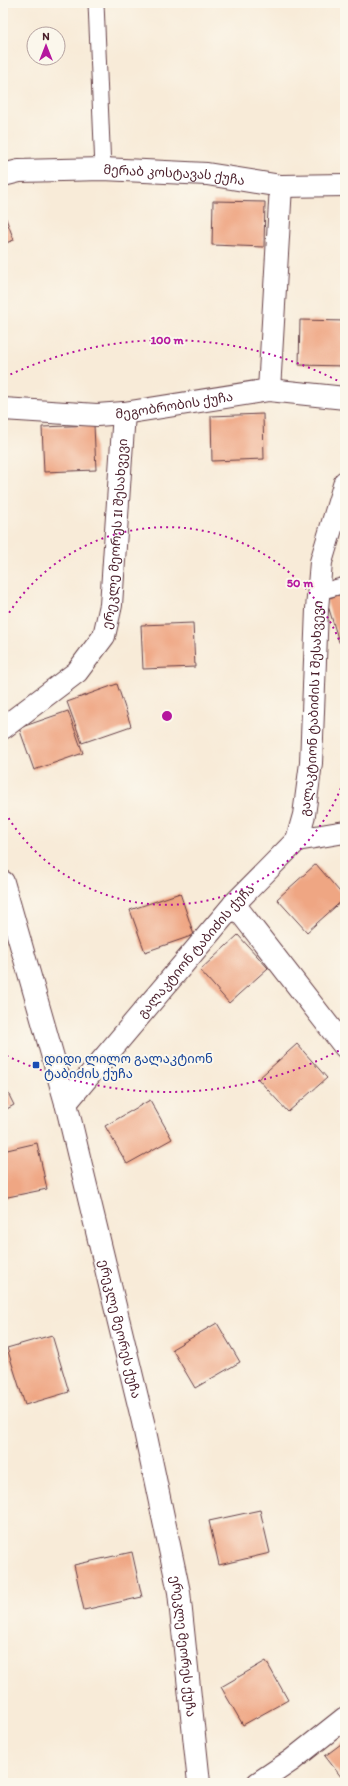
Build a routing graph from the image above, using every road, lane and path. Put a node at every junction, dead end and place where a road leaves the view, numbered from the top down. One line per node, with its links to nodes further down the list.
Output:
1 (96, 3): 2 (lane)
2 (103, 169): 3 (street, მერაბ კოსტავას ქუჩა); 5 (street, მერაბ კოსტავას ქუჩა)
3 (3, 175)
4 (345, 185): 5 (street, მერაბ კოსტავას ქუჩა)
5 (281, 186): 6 (street)
6 (269, 390): 7 (street, მეგობრობის ქუჩა); 9 (street, მეგობრობის ქუჩა)
7 (345, 398)
8 (3, 409): 9 (street, მეგობრობის ქუჩა)
9 (124, 413): 13 (street, ერეკლე მეორეს II შესახვევი)
10 (345, 482): 12 (street, გალაკტიონ ტაბიძის I შესახვევი)
11 (345, 585): 12 (lane)
12 (319, 592): 15 (street, გალაკტიონ ტაბიძის I შესახვევი)
13 (3, 728)
14 (345, 832): 15 (street)
15 (297, 840): 17 (street, გალაკტიონ ტაბიძის ქუჩა)
16 (3, 882): 19 (street, ერეკლე მეორეს ქუჩა)
17 (234, 904): 18 (street); 19 (street, გალაკტიონ ტაბიძის ქუჩა)
18 (345, 1047)
19 (66, 1102): 21 (street, ერეკლე მეორეს ქუჩა)
20 (345, 1718): 22 (street)
21 (199, 1783)
22 (258, 1783)

